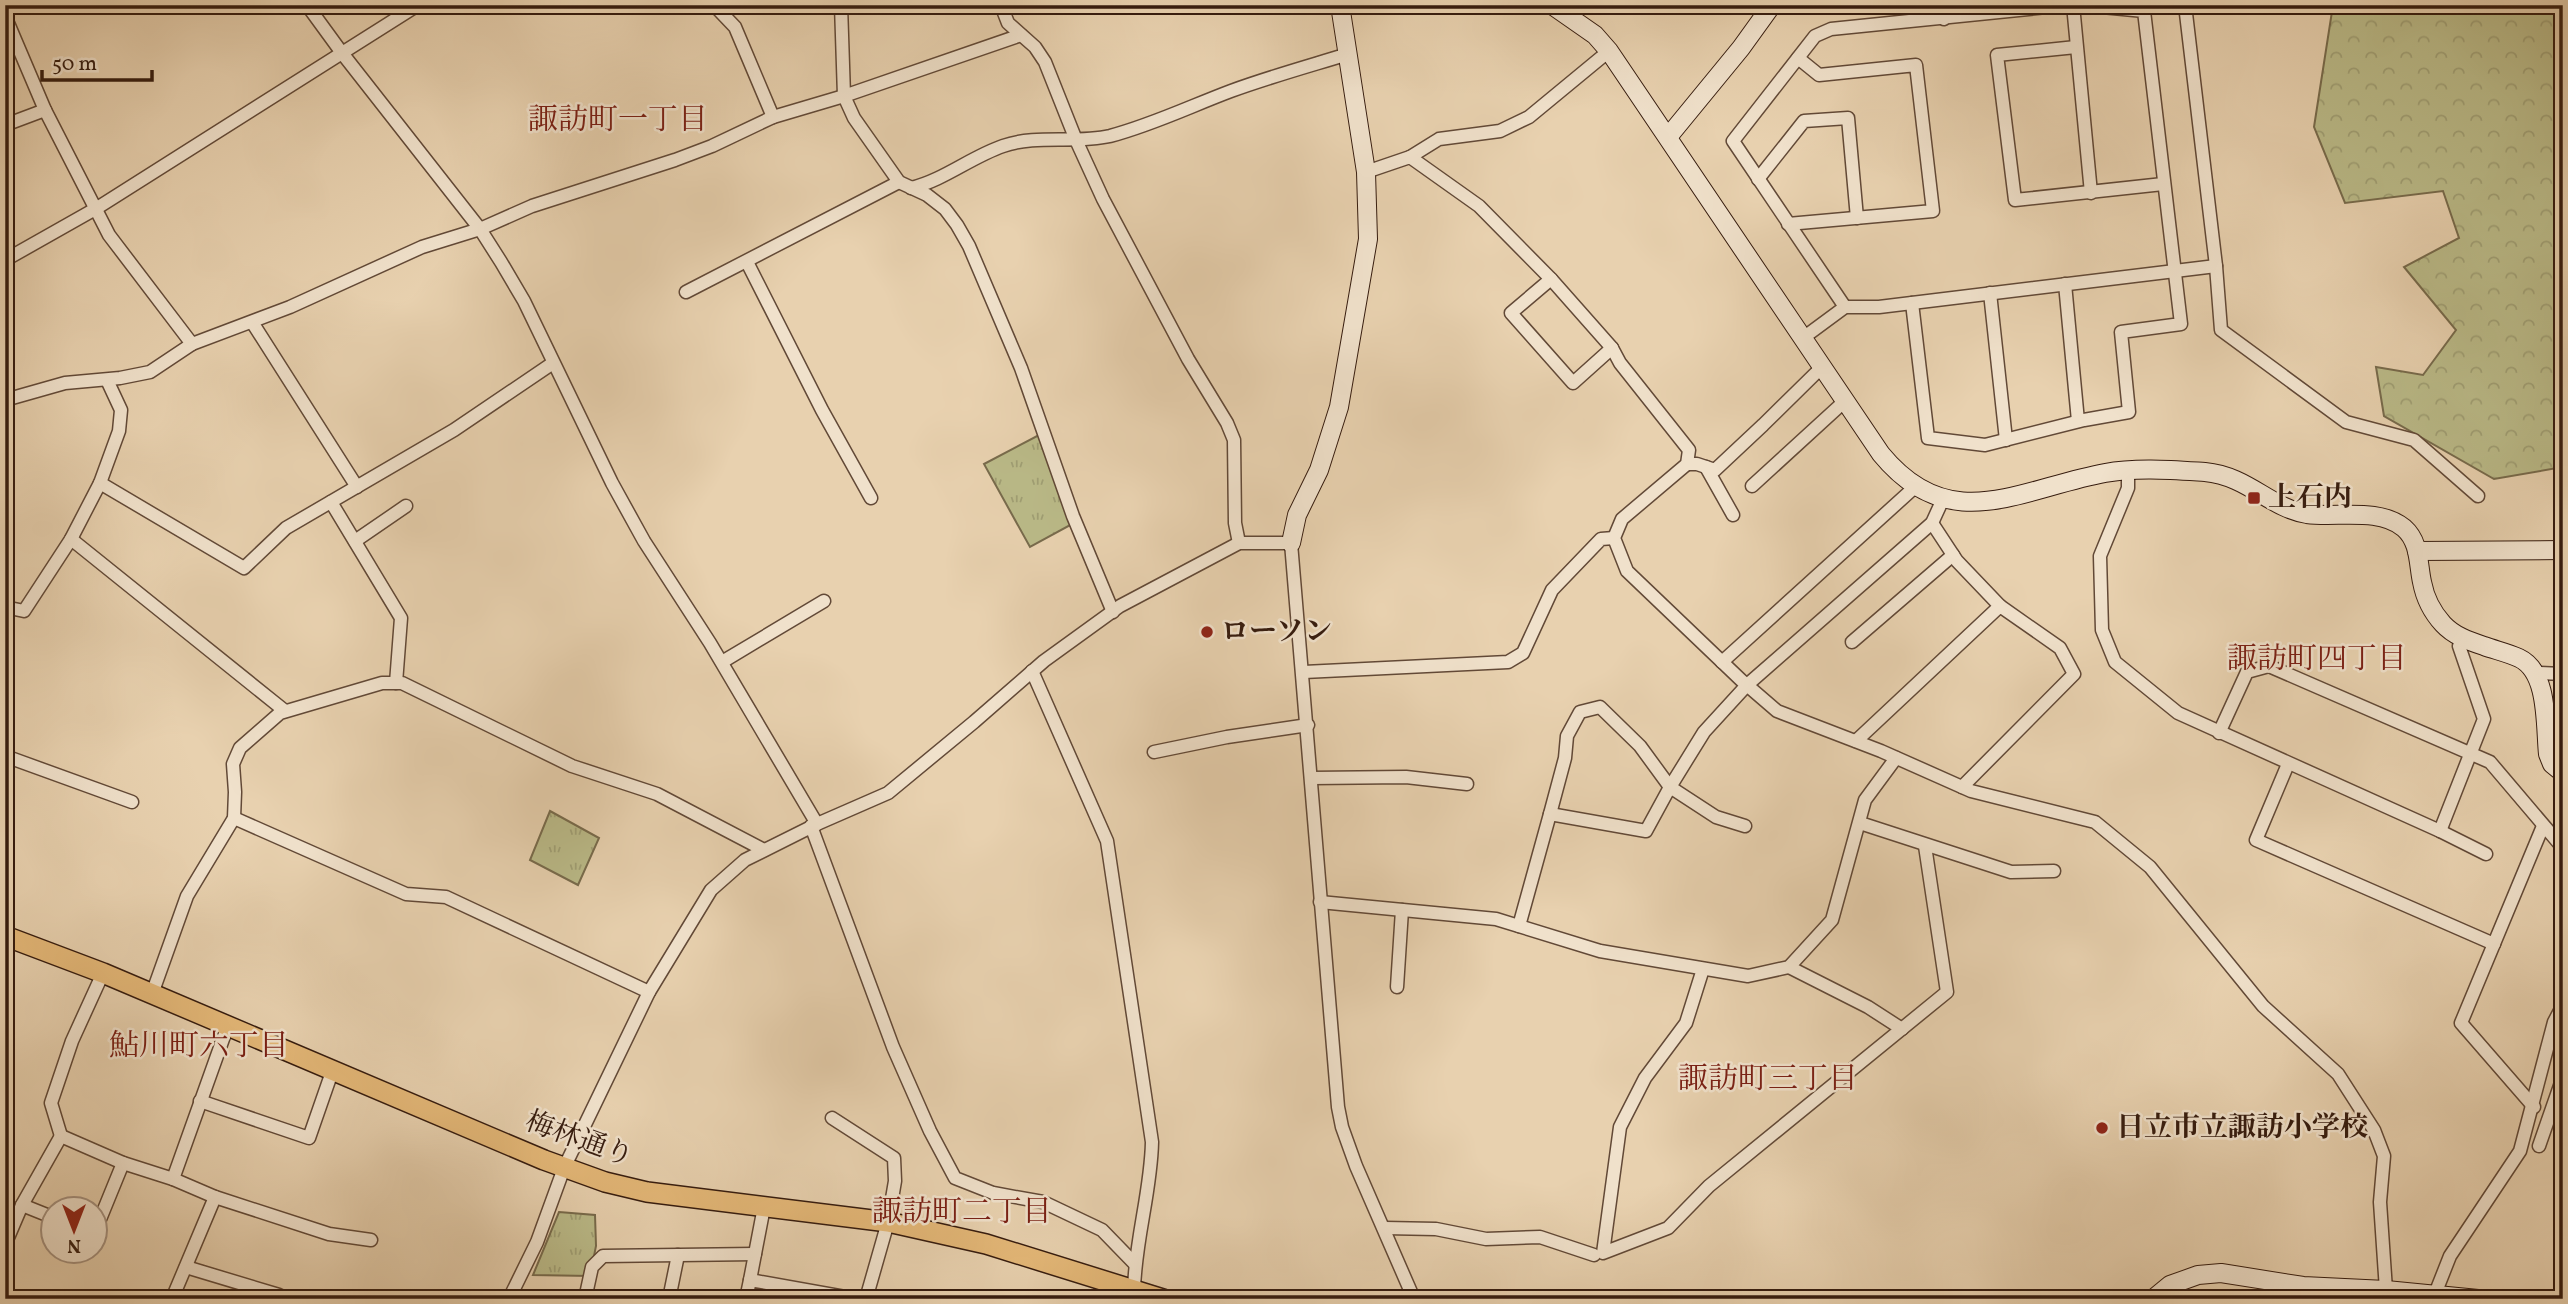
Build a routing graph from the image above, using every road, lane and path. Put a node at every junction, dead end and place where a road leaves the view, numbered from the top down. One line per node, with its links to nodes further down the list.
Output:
1 (307, 5): 19 (street)
2 (418, 5): 19 (street)
3 (714, 5): 24 (street)
4 (841, 5): 22 (street)
5 (1001, 5): 16 (street)
6 (1340, 5): 20 (street)
7 (1552, 5): 18 (street)
8 (1772, 5): 26 (street)
9 (1942, 5): 15 (street)
10 (2067, 5): 15 (street)
11 (2073, 5): 17 (street)
12 (2081, 5): 31 (street)
13 (2185, 5): 40 (street)
14 (5, 16): 23 (street)
15 (1944, 19): 21 (street)
16 (1021, 35): 22 (street); 27 (street)
17 (2076, 47): 33 (street); 33 (street)
18 (1609, 51): 26 (street); 28 (street)
19 (342, 53): 34 (street); 37 (street)
20 (1348, 54): 27 (street); 29 (street)
21 (1798, 58): 30 (street); 35 (street)
22 (844, 96): 24 (street); 32 (street)
23 (45, 110): 25 (street); 34 (street)
24 (773, 117): 37 (street)
25 (5, 125)
26 (1668, 138): 49 (street)
27 (1076, 140): 32 (street); 76 (street)
28 (1410, 157): 29 (street); 42 (street)
29 (1366, 172): 77 (street)
30 (1758, 179): 35 (street); 36 (street)
31 (2163, 184): 33 (street); 41 (street)
32 (904, 186): 39 (street); 84 (street)
33 (2091, 193)
34 (97, 208): 38 (street); 50 (street)
35 (1857, 218): 36 (street)
36 (1788, 224): 47 (street)
37 (480, 229): 48 (street); 52 (street)
38 (5, 260)
39 (747, 262): 44 (street); 67 (street)
40 (2216, 267): 41 (street); 66 (street)
41 (2175, 272): 43 (street); 57 (street)
42 (1551, 279): 51 (street); 51 (street)
43 (2066, 284): 45 (street); 57 (street)
44 (686, 292)
45 (1990, 293): 46 (street); 58 (street)
46 (1912, 303): 47 (street); 58 (street)
47 (1845, 307): 49 (street)
48 (252, 322): 50 (street); 65 (street)
49 (1803, 338): 53 (street)
50 (192, 344): 54 (street)
51 (1612, 348): 59 (street)
52 (552, 363): 65 (street); 87 (street)
53 (1823, 366): 56 (street); 60 (street)
54 (107, 380): 55 (street); 62 (street)
55 (5, 400)
56 (1846, 400): 63 (street); 64 (street)
57 (2078, 421): 58 (street)
58 (2006, 440)
59 (1687, 464): 60 (street); 73 (street)
60 (1706, 467): 71 (street)
61 (2128, 471): 68 (street); 79 (street); 97 (street)
62 (100, 483): 69 (street); 74 (street)
63 (1752, 486)
64 (1916, 486): 68 (street); 88 (street)
65 (357, 487): 69 (street)
66 (2478, 496)
67 (871, 498)
68 (1943, 499): 72 (street)
69 (331, 502): 75 (street)
70 (406, 506): 75 (street)
71 (1733, 515)
72 (1932, 523): 80 (street); 94 (street)
73 (1614, 538): 88 (street); 90 (street)
74 (71, 540): 83 (street); 95 (street)
75 (355, 541): 93 (street)
76 (1239, 543): 77 (street); 84 (street)
77 (1291, 543): 90 (street)
78 (2563, 550): 79 (street)
79 (2417, 551): 85 (street)
80 (1953, 555): 82 (street); 86 (street)
81 (824, 601): 87 (street)
82 (2000, 606): 98 (street); 108 (street)
83 (5, 607)
84 (1113, 612): 89 (street)
85 (2462, 639): 91 (street); 100 (street)
86 (1852, 642)
87 (722, 662): 113 (street)
88 (1722, 662): 94 (street)
89 (1032, 671): 113 (street); 158 (street)
90 (1304, 672): 96 (street)
91 (2537, 673): 92 (street); 104 (street)
92 (2563, 674)
93 (396, 683): 95 (street); 119 (street)
94 (1747, 685): 98 (street); 107 (street)
95 (285, 711): 111 (street)
96 (1308, 725): 99 (street); 105 (street)
97 (2219, 733): 100 (street); 103 (street)
98 (1856, 741): 102 (street)
99 (1154, 752)
100 (2470, 755): 115 (street); 116 (street)
101 (5, 756): 109 (street)
102 (1896, 758): 108 (street); 112 (street)
103 (2288, 764): 116 (street); 126 (street)
104 (2563, 773)
105 (1312, 778): 106 (street); 122 (street)
106 (1467, 784)
107 (1670, 787): 110 (street); 110 (street); 114 (street)
108 (1962, 787): 162 (street)
109 (132, 802)
110 (1550, 814): 124 (street)
111 (234, 818): 131 (street); 132 (street)
112 (1860, 823): 117 (street); 127 (street)
113 (814, 825): 119 (street); 158 (street)
114 (1745, 825)
115 (2543, 826): 118 (street); 126 (street)
116 (2440, 831): 120 (street)
117 (1926, 846): 121 (street); 135 (street)
118 (2563, 848)
119 (764, 850): 131 (street)
120 (2486, 854)
121 (2054, 871)
122 (1320, 902): 123 (street); 152 (street)
123 (1402, 910): 124 (street); 130 (street)
124 (1519, 926): 128 (street)
125 (5, 936): 129 (main road, 梅林通り)
126 (2494, 944): 139 (street)
127 (1789, 967): 128 (street); 135 (street)
128 (1703, 969): 135 (street)
129 (103, 973): 132 (main road, 梅林通り); 141 (street)
130 (1397, 987)
131 (649, 992): 144 (street)
132 (152, 994): 134 (main road, 梅林通り)
133 (2563, 1005): 139 (street)
134 (228, 1025): 136 (main road, 梅林通り); 138 (street)
135 (1902, 1029)
136 (333, 1069): 138 (street); 144 (main road, 梅林通り)
137 (2563, 1077): 142 (street)
138 (200, 1101): 145 (street)
139 (2533, 1107): 163 (street)
140 (832, 1118): 151 (street)
141 (61, 1136): 143 (street); 148 (street)
142 (2539, 1146)
143 (123, 1163): 145 (street); 147 (street)
144 (564, 1168): 149 (main road, 梅林通り); 167 (street)
145 (173, 1179): 146 (street)
146 (215, 1196): 154 (street); 159 (street)
147 (108, 1200)
148 (22, 1205): 150 (street); 153 (street)
149 (764, 1207): 151 (main road, 梅林通り); 155 (street)
150 (38, 1211)
151 (888, 1222): 161 (main road, 梅林通り); 172 (street)
152 (1385, 1228): 157 (street); 174 (street)
153 (5, 1239)
154 (371, 1240)
155 (755, 1254): 156 (street); 160 (street)
156 (678, 1255): 168 (street); 169 (street)
157 (1594, 1255)
158 (1135, 1264): 161 (street)
159 (186, 1267): 165 (street); 166 (street)
160 (750, 1280): 164 (street); 170 (street)
161 (1134, 1290): 173 (main road, 梅林通り)
162 (2386, 1290): 163 (street); 175 (street)
163 (2435, 1294): 176 (street)
164 (822, 1296): 171 (street)
165 (172, 1299)
166 (278, 1299)
167 (509, 1299)
168 (585, 1299)
169 (669, 1299)
170 (746, 1299)
171 (856, 1299)
172 (866, 1299)
173 (1163, 1299)
174 (1414, 1299)
175 (2153, 1299)
176 (2479, 1299)

